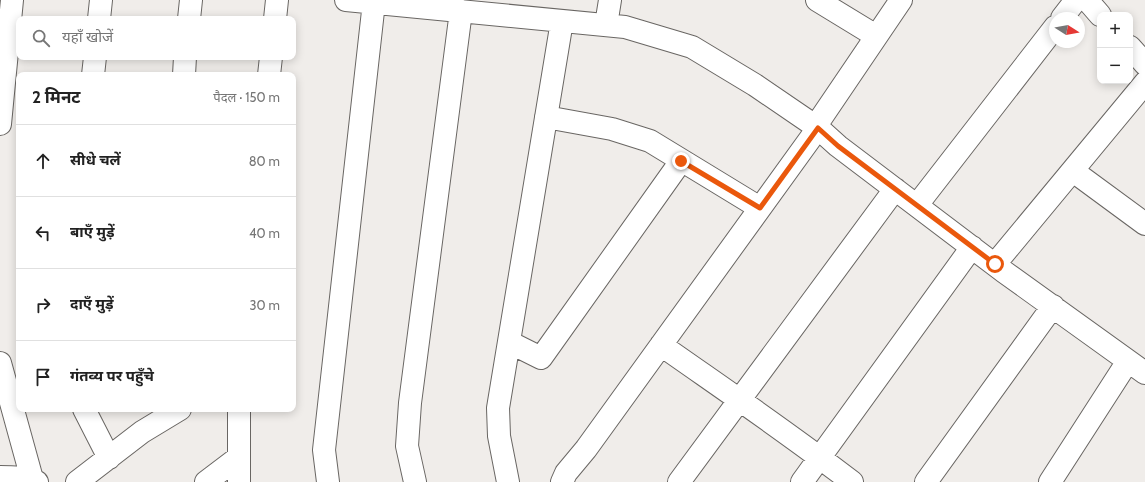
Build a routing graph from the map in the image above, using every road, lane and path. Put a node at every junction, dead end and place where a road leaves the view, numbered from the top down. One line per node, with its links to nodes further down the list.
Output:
1 (12, 0): 32 (street)
2 (101, 0): 15 (street)
3 (191, 0): 16 (street)
4 (277, 0): 17 (street)
5 (346, 0): 11 (street)
6 (610, 0): 19 (street)
7 (817, 0): 21 (street)
8 (901, 0): 21 (street)
9 (1076, 0): 13 (street)
10 (1086, 0): 14 (street)
11 (374, 2): 12 (street); 62 (street)
12 (470, 8): 18 (street); 63 (street)
13 (1067, 12)
14 (1097, 12)
15 (99, 16)
16 (189, 16)
17 (275, 16)
18 (562, 20): 19 (street); 31 (street)
19 (606, 25): 33 (street)
20 (1049, 35): 37 (street)
21 (876, 36): 33 (street)
22 (1131, 48): 26 (street)
23 (95, 60): 27 (street)
24 (185, 60): 28 (street)
25 (271, 60): 29 (street)
26 (1145, 64)
27 (93, 72)
28 (184, 72)
29 (269, 72)
30 (1145, 83): 35 (street)
31 (546, 117): 34 (street); 43 (street)
32 (0, 124)
33 (816, 127): 36 (street); 38 (street)
34 (681, 161): 38 (street); 43 (street)
35 (1073, 171): 39 (street); 41 (street)
36 (895, 189): 37 (street); 47 (street)
37 (917, 205): 40 (street)
38 (760, 208): 44 (street)
39 (1145, 224)
40 (972, 247): 41 (street); 55 (street)
41 (995, 264): 42 (street)
42 (1053, 306): 45 (street); 69 (street)
43 (509, 342): 64 (street)
44 (661, 345): 47 (street); 65 (street)
45 (1137, 367): 70 (street)
46 (7, 369): 48 (street)
47 (740, 399): 55 (street); 66 (street)
48 (16, 405)
49 (18, 412): 58 (street)
50 (86, 412): 56 (street)
51 (170, 412): 53 (street)
52 (239, 412): 54 (street)
53 (154, 417): 56 (street)
54 (239, 457): 60 (street); 61 (street)
55 (820, 457): 67 (street); 68 (street)
56 (109, 458): 59 (street)
57 (0, 477): 58 (street)
58 (35, 481)
59 (77, 482)
60 (206, 482)
61 (238, 482)
62 (328, 482)
63 (415, 482)
64 (508, 482)
65 (562, 482)
66 (679, 482)
67 (802, 482)
68 (852, 482)
69 (926, 482)
70 (1050, 482)

